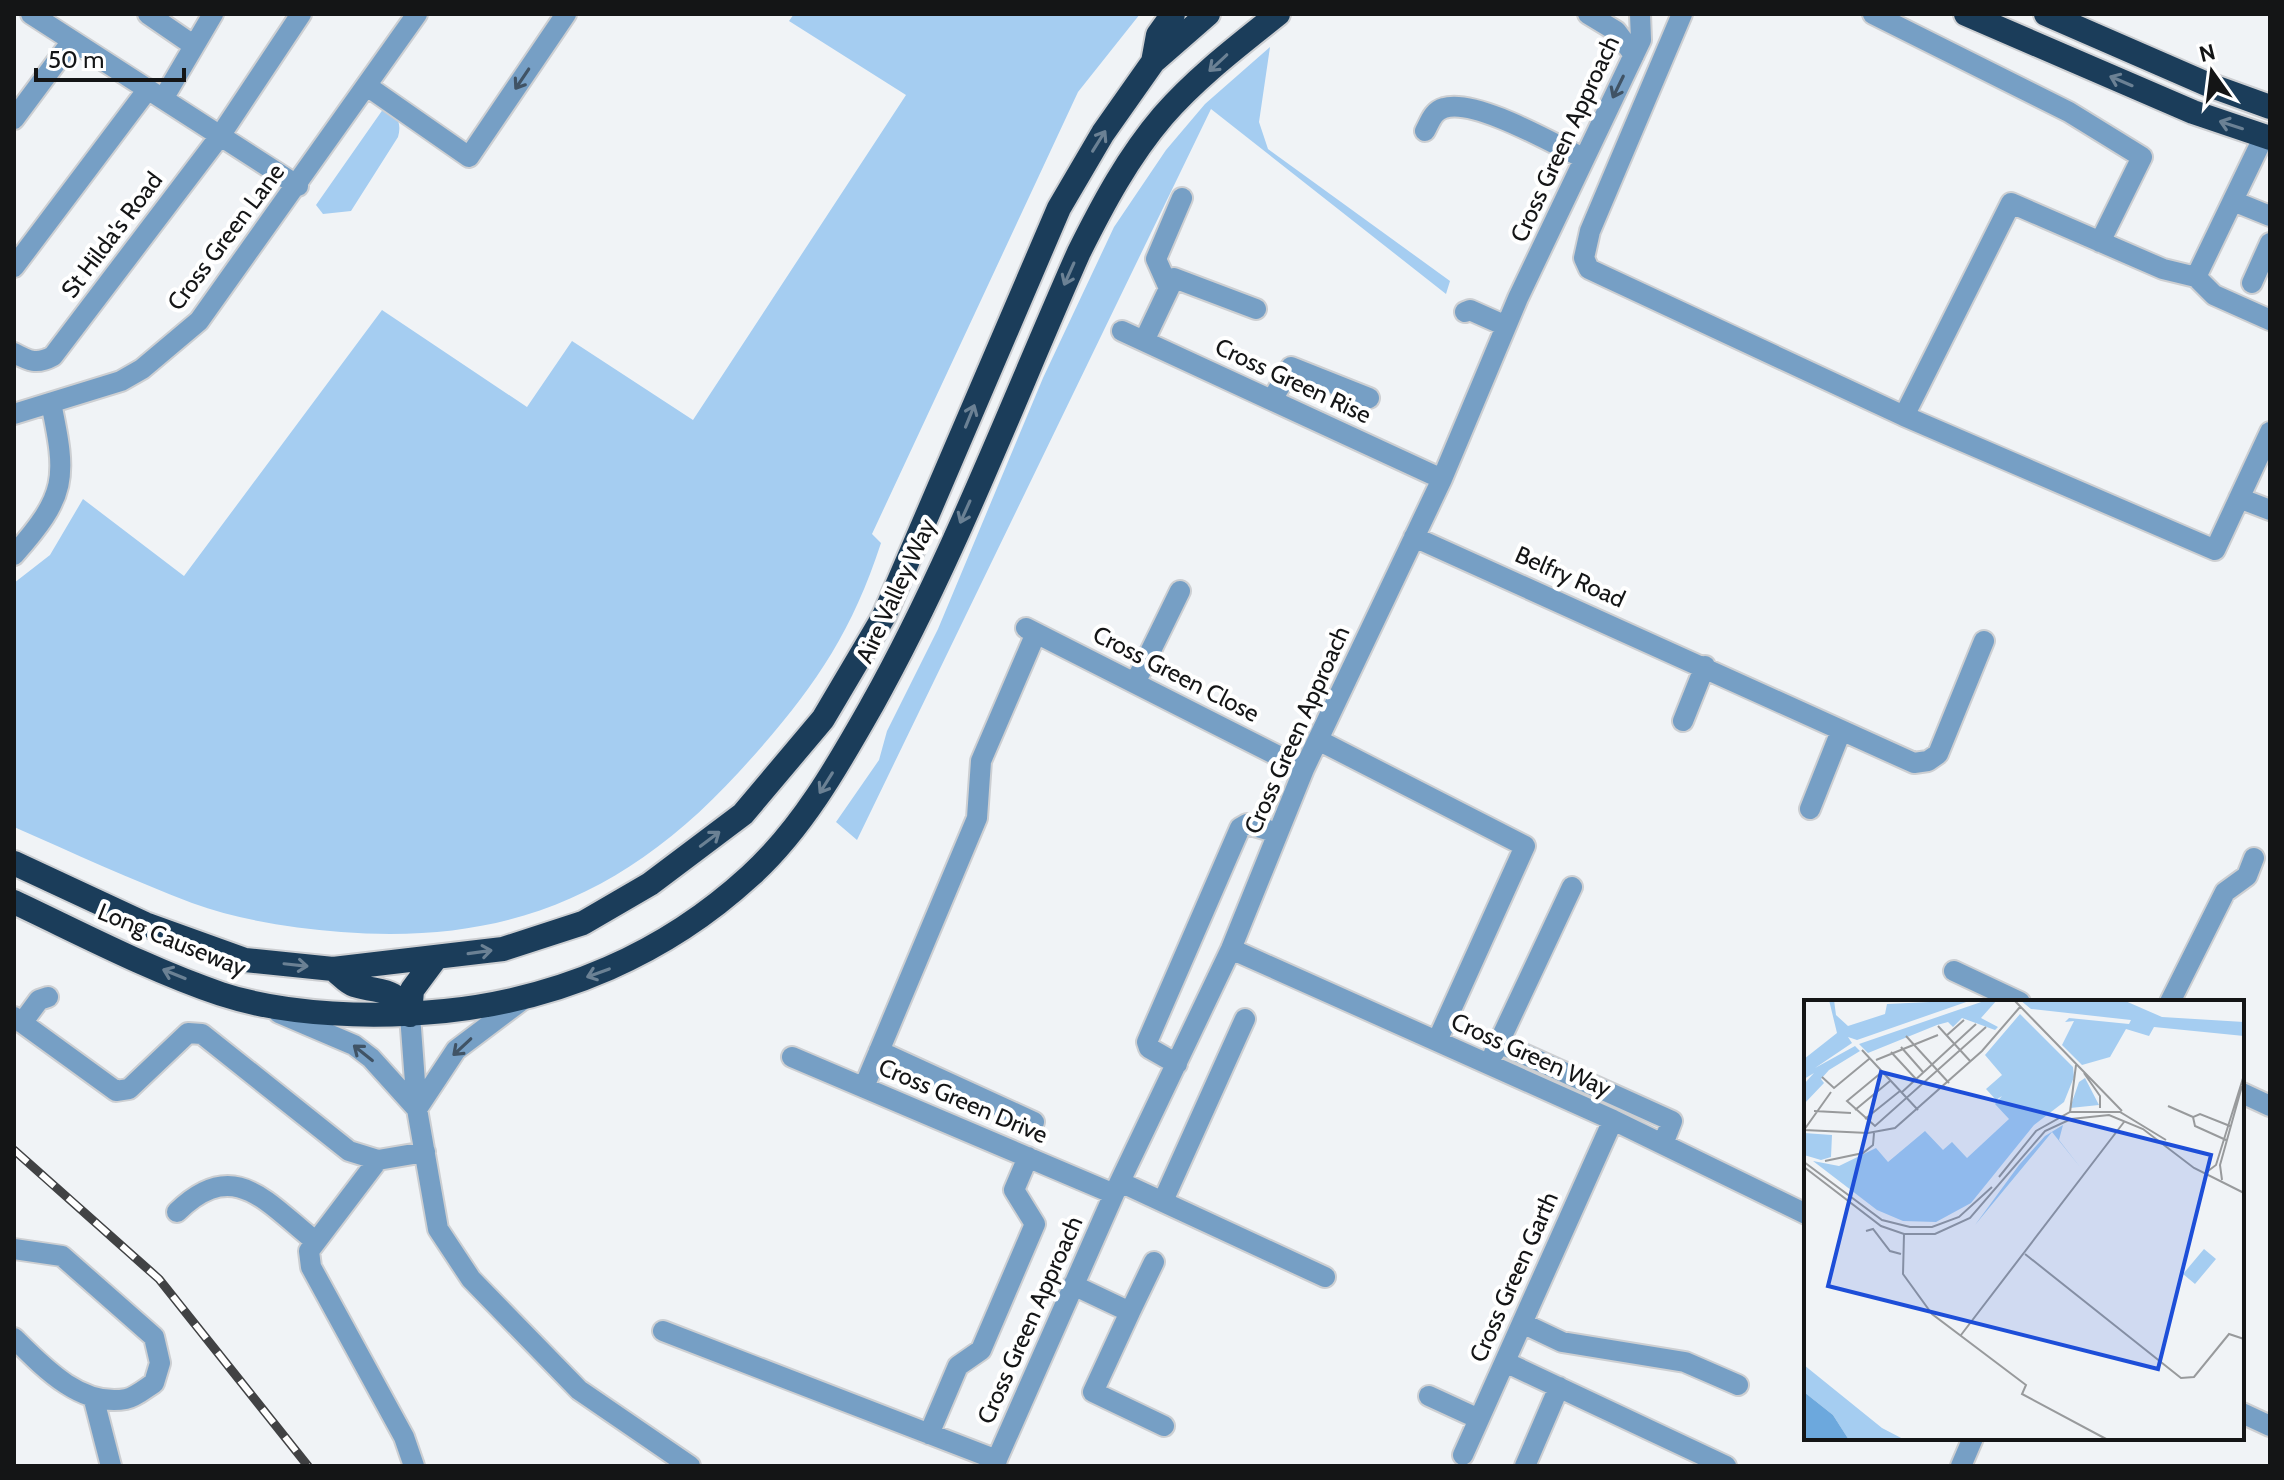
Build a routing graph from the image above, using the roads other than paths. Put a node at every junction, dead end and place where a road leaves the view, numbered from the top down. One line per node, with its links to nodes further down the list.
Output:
1 (31, 14): 16 (street)
2 (148, 14): 17 (street)
3 (213, 14): 17 (street)
4 (301, 14): 25 (street, St Hilda's Road)
5 (417, 14): 20 (street, Cross Green Lane)
6 (566, 14): 20 (street, one-way to 20)
7 (1173, 14): 19 (highway)
8 (1208, 14): 19 (highway, Aire Valley Way)
9 (1278, 14): 76 (highway, Aire Valley Way, one-way to 76)
10 (1588, 14): 18 (street)
11 (1640, 14): 18 (street, Cross Green Approach)
12 (1682, 14): 49 (street)
13 (1873, 14): 32 (street)
14 (1966, 14): 26 (highway, one-way to 14)
15 (2046, 14): 22 (highway)
16 (72, 41): 21 (street); 23 (street)
17 (193, 45): 21 (street)
18 (1634, 55): 27 (street, Cross Green Approach, one-way to 27)
19 (1153, 62): 71 (highway, Aire Valley Way, one-way to 19)
20 (367, 86): 28 (street, Cross Green Lane)
21 (156, 94): 25 (street); 34 (street)
22 (2270, 107)
23 (14, 119)
24 (1425, 131): 27 (street)
25 (220, 136): 28 (street); 44 (street, St Hilda's Road)
26 (2267, 137): 30 (street)
27 (1583, 158): 41 (street, Cross Green Approach)
28 (298, 186): 47 (street, Cross Green Lane)
29 (1182, 198): 37 (street)
30 (2233, 201): 31 (street); 35 (street)
31 (2270, 216)
32 (2100, 242): 35 (street); 49 (street)
33 (2270, 243): 36 (street)
34 (14, 267)
35 (2196, 277): 40 (street)
36 (2252, 283)
37 (1168, 286): 38 (street); 43 (street)
38 (1256, 309)
39 (1465, 312): 41 (street)
40 (2270, 320)
41 (1506, 326): 51 (street, Cross Green Approach)
42 (1122, 331): 43 (street, Cross Green Rise)
43 (1144, 341): 46 (street, Cross Green Rise)
44 (14, 353)
45 (1369, 398): 46 (street)
46 (1272, 400): 51 (street, Cross Green Rise)
47 (51, 403): 48 (street, Cross Green Lane); 55 (street)
48 (14, 414)
49 (1904, 416): 52 (street)
50 (2270, 432): 52 (street)
51 (1442, 479): 54 (street, Cross Green Approach)
52 (2239, 498): 53 (street)
53 (2270, 510)
54 (1414, 537): 58 (street, Belfry Road); 62 (street, Cross Green Approach)
55 (14, 555)
56 (1180, 591): 59 (street)
57 (1984, 641): 61 (street, Belfry Road)
58 (1705, 666): 60 (street); 61 (street, Belfry Road)
59 (1135, 683): 63 (street, Cross Green Close); 85 (street, Cross Green Close)
60 (1683, 721)
61 (1841, 731): 64 (street)
62 (1318, 740): 63 (street, Cross Green Approach); 83 (street)
63 (1304, 769): 65 (street, Cross Green Approach)
64 (1810, 809)
65 (1278, 833): 70 (street, Cross Green Approach); 87 (street)
66 (2254, 858): 78 (street)
67 (14, 863): 73 (highway, Long Causeway, one-way to 73)
68 (1572, 887): 84 (street)
69 (14, 902): 79 (highway, Long Causeway, one-way to 69)
70 (1231, 949): 83 (street, Cross Green Way); 87 (street, Cross Green Approach)
71 (435, 959): 72 (highway, Aire Valley Way); 80 (highway)
72 (402, 961): 73 (highway, Long Causeway)
73 (333, 969): 80 (highway)
74 (1954, 971): 77 (street)
75 (48, 997): 82 (street)
76 (522, 1000): 80 (highway, Aire Valley Way); 92 (street, one-way to 92)
77 (2016, 1000)
78 (2171, 1000)
79 (247, 1001): 80 (highway, Long Causeway); 92 (street, one-way to 79)
80 (410, 1015): 92 (street)
81 (1245, 1019): 100 (street)
82 (18, 1020): 98 (street)
83 (1437, 1041): 88 (street, Cross Green Way)
84 (1499, 1043): 88 (street); 95 (street)
85 (879, 1051): 89 (street); 94 (street)
86 (792, 1057): 89 (street, Cross Green Drive)
87 (1177, 1064): 99 (street, Cross Green Approach)
88 (1489, 1064): 93 (street, Cross Green Way)
89 (864, 1087): 97 (street, Cross Green Drive)
90 (2244, 1094): 91 (street)
91 (2270, 1106)
92 (417, 1109): 96 (street)
93 (1613, 1120): 95 (street, Cross Green Way); 109 (street, Cross Green Garth)
94 (1034, 1122)
95 (1663, 1144): 102 (street, Cross Green Way)
96 (425, 1152): 98 (street); 127 (street)
97 (1028, 1157): 99 (street, Cross Green Drive); 121 (street)
98 (378, 1160): 103 (street)
99 (1117, 1188): 100 (street, Cross Green Drive); 107 (street, Cross Green Approach)
100 (1163, 1201): 106 (street, Cross Green Drive)
101 (177, 1212): 103 (street)
102 (1804, 1213)
103 (315, 1241): 126 (street)
104 (14, 1249): 116 (street)
105 (1154, 1262): 108 (street)
106 (1325, 1277)
107 (1073, 1285): 108 (street); 124 (street, Cross Green Approach)
108 (1130, 1312): 119 (street)
109 (1522, 1323): 112 (street, Cross Green Garth); 113 (street)
110 (663, 1331): 121 (street)
111 (14, 1338): 116 (street)
112 (1505, 1362): 114 (street); 118 (street, Cross Green Garth)
113 (1738, 1385)
114 (1559, 1387): 128 (street); 129 (street)
115 (1429, 1396): 118 (street)
116 (94, 1400): 125 (street)
117 (2244, 1414): 120 (street)
118 (1479, 1419): 123 (street, Cross Green Garth)
119 (1164, 1426)
120 (2270, 1426)
121 (929, 1434): 124 (street)
122 (1972, 1440): 130 (street)
123 (1463, 1455)
124 (995, 1463)
125 (111, 1466)
126 (414, 1466)
127 (690, 1466)
128 (1525, 1466)
129 (1726, 1466)
130 (1961, 1466)

